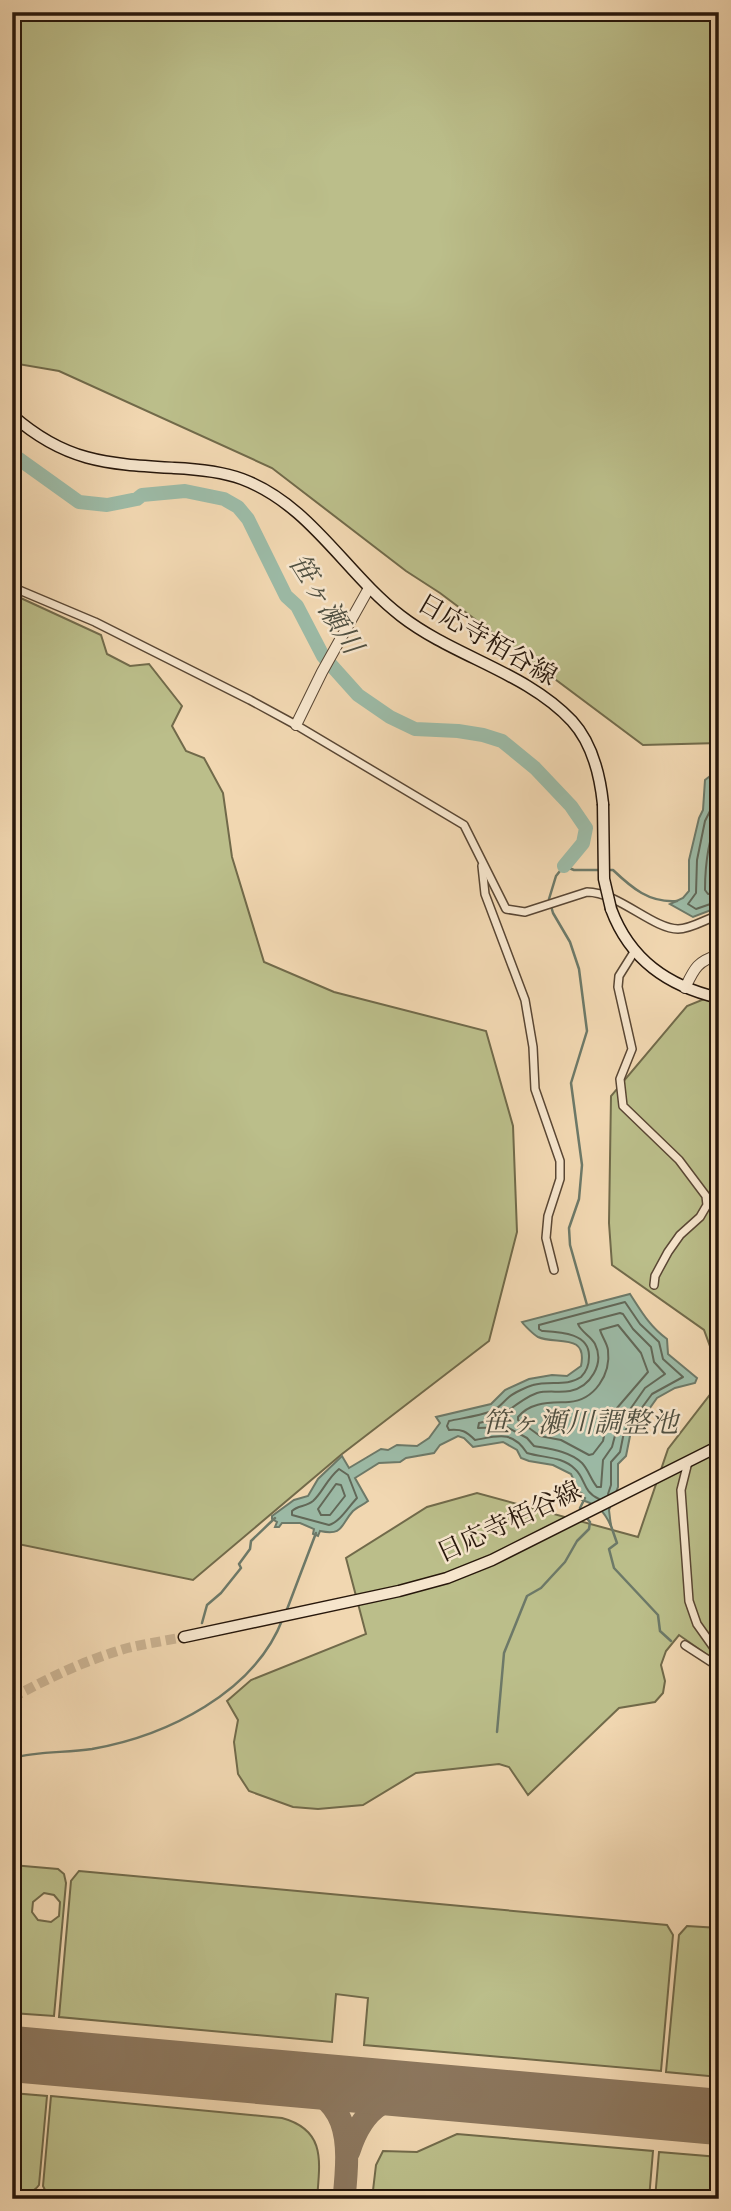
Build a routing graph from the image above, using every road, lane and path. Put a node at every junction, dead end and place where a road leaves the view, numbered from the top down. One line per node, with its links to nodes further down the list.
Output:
1 (12, 415): 3 (main road, 日応寺栢谷線)
2 (12, 587): 4 (street)
3 (369, 588): 4 (street); 7 (main road, 日応寺栢谷線, bridge)
4 (296, 724): 5 (street)
5 (480, 858): 6 (street); 11 (street)
6 (719, 915)
7 (634, 952): 9 (main road, 日応寺栢谷線); 12 (street)
8 (719, 955): 9 (street)
9 (685, 988): 10 (main road, 日応寺栢谷線)
10 (719, 998)
11 (554, 1270)
12 (654, 1285)
13 (719, 1446): 14 (main road, 日応寺栢谷線)
14 (688, 1462): 15 (main road, 日応寺栢谷線); 17 (street)
15 (184, 1637)
16 (685, 1645): 18 (street)
17 (719, 1655)
18 (719, 1667)

